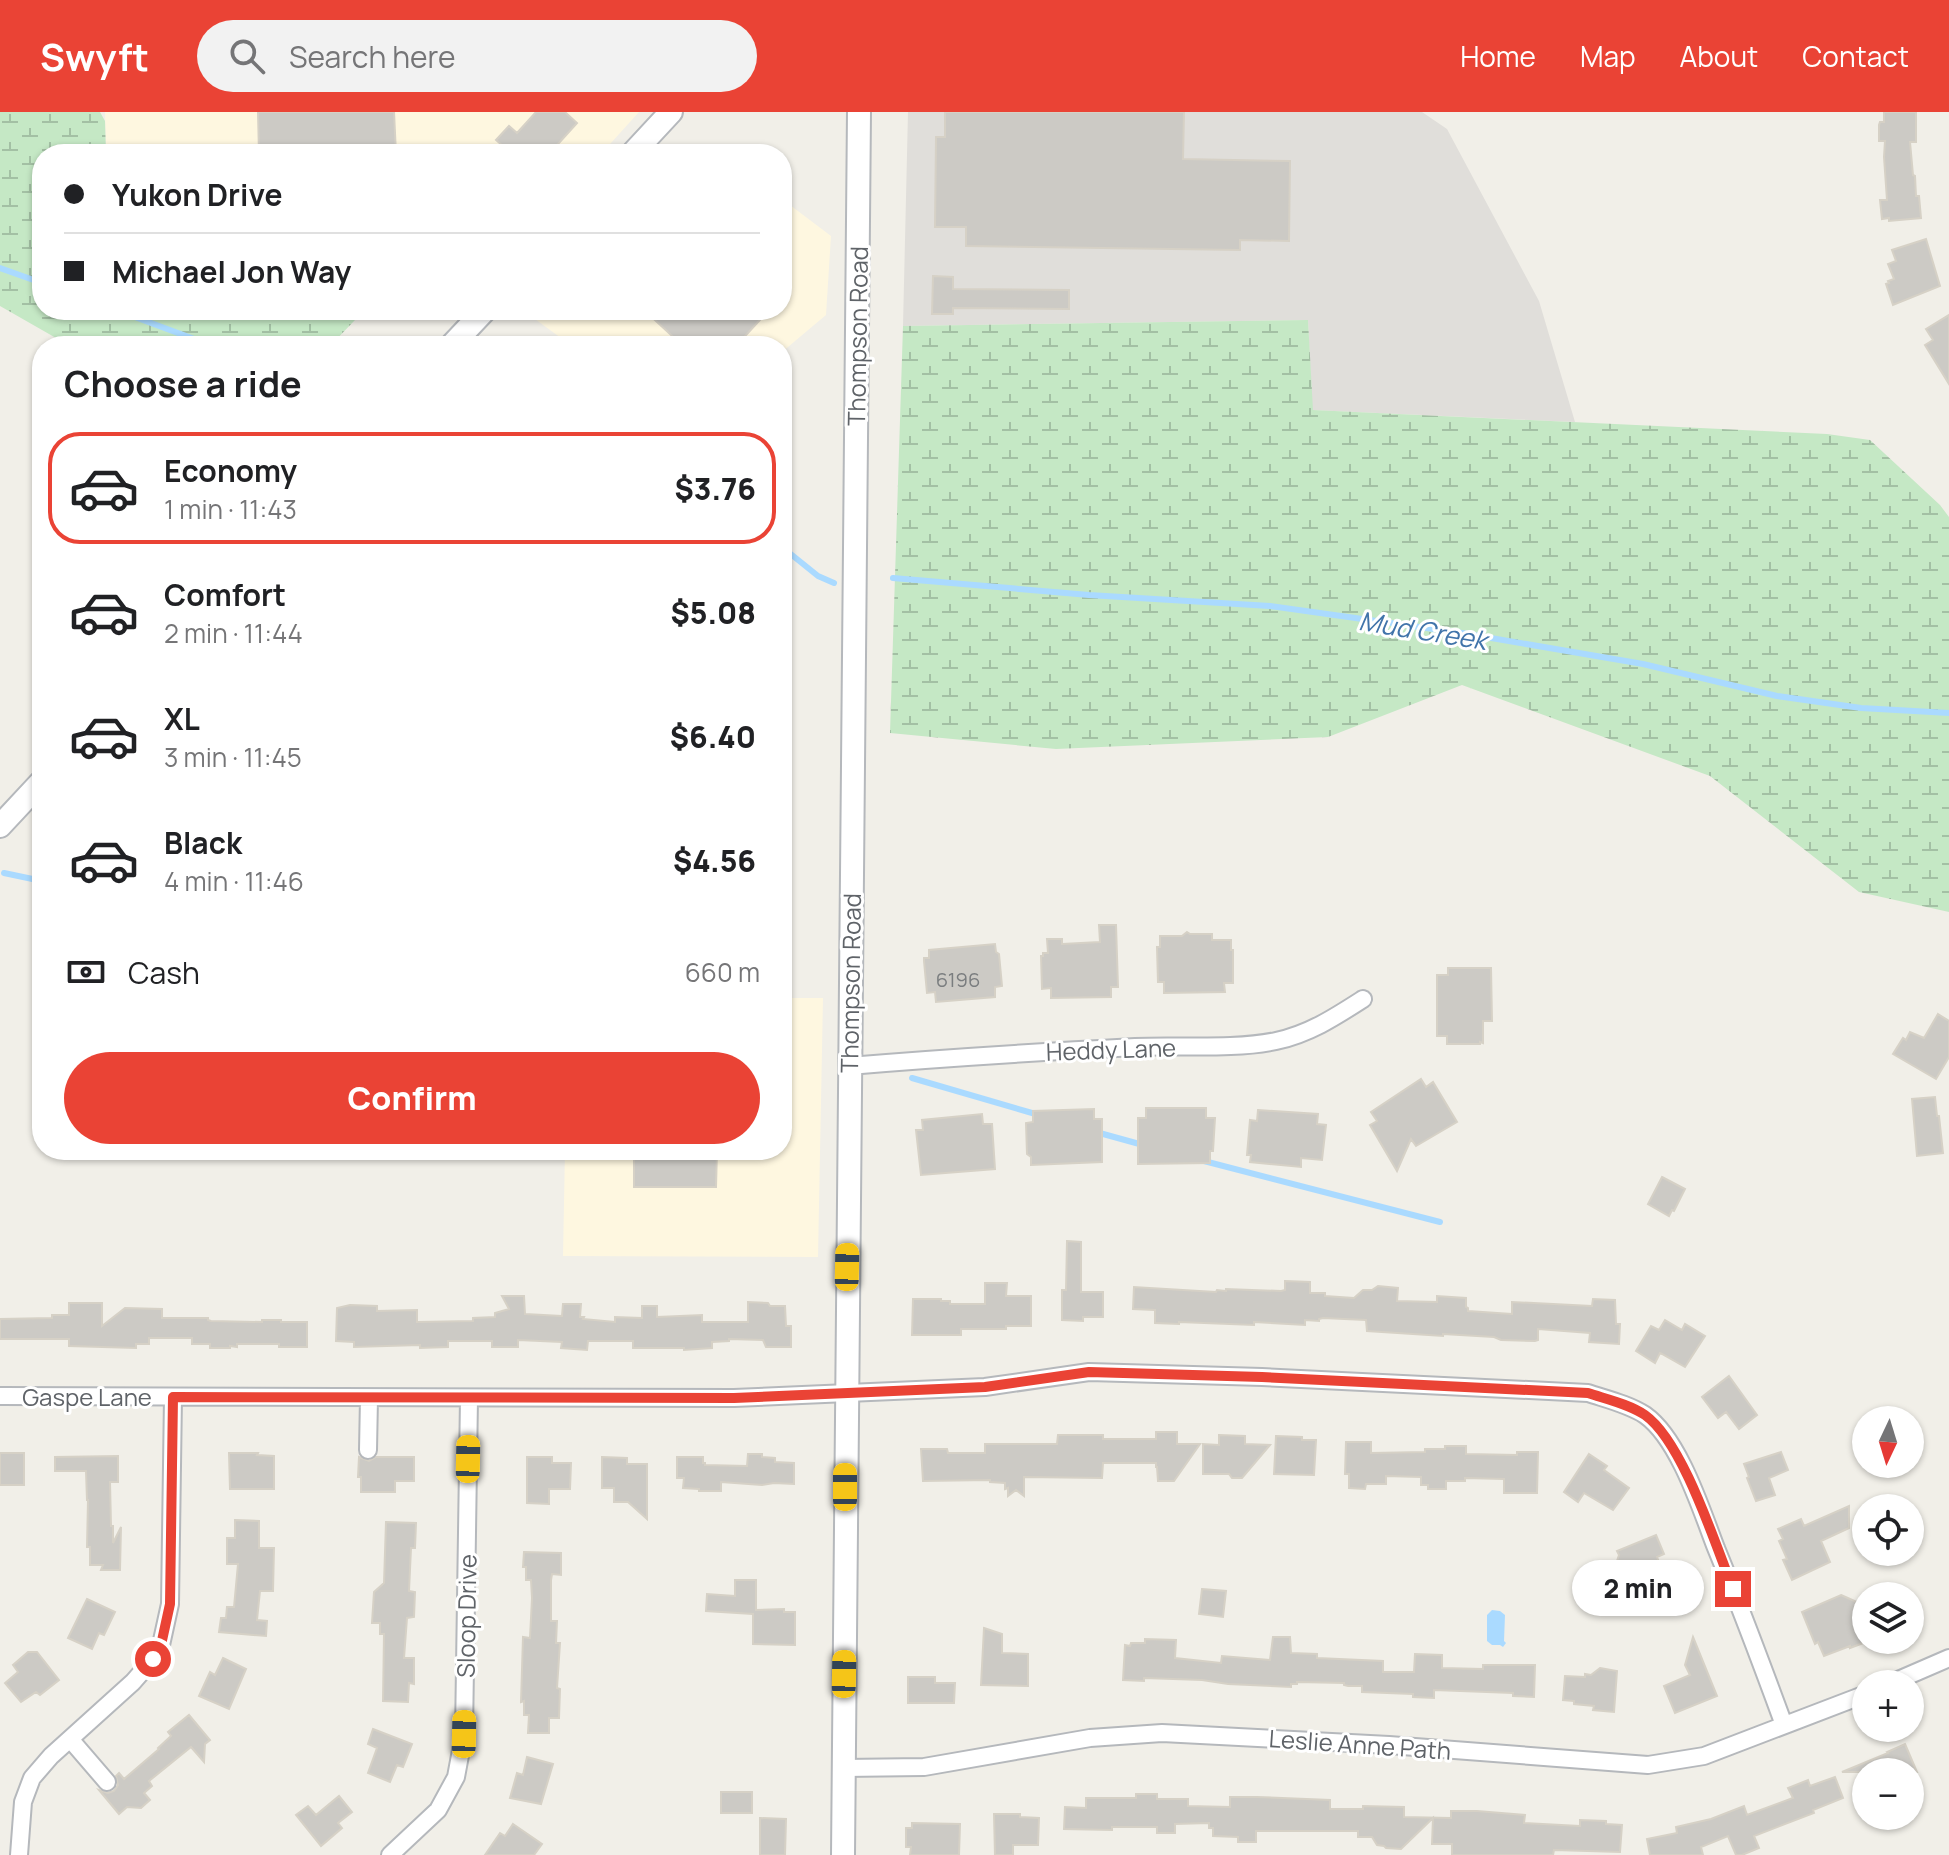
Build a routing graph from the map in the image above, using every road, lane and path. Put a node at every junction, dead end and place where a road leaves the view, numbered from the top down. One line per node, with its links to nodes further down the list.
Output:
1 (671, 112): 3 (street)
2 (859, 112): 9 (street, Thompson Road)
3 (641, 144)
4 (476, 320): 5 (street)
5 (460, 336)
6 (32, 792): 7 (street)
7 (0, 826)
8 (1363, 999): 9 (street, Heddy Lane)
9 (849, 1066): 10 (street, Thompson Road)
10 (846, 1394): 14 (street, Gaspe Lane); 19 (street, Gaspe Lane); 21 (street, Thompson Road)
11 (0, 1396): 12 (street, Gaspe Lane)
12 (173, 1397): 13 (street, Gaspe Lane); 20 (street)
13 (369, 1398): 14 (street, Gaspe Lane); 15 (street)
14 (469, 1398): 24 (street, Sloop Drive)
15 (368, 1450)
16 (1949, 1658): 17 (street)
17 (1921, 1670)
18 (1852, 1699): 19 (street, Leslie Anne Path)
19 (1784, 1725): 21 (street, Leslie Anne Path)
20 (70, 1739): 22 (street); 23 (street)
21 (843, 1768): 25 (street, Thompson Road)
22 (107, 1782)
23 (19, 1855)
24 (390, 1855)
25 (843, 1855)

